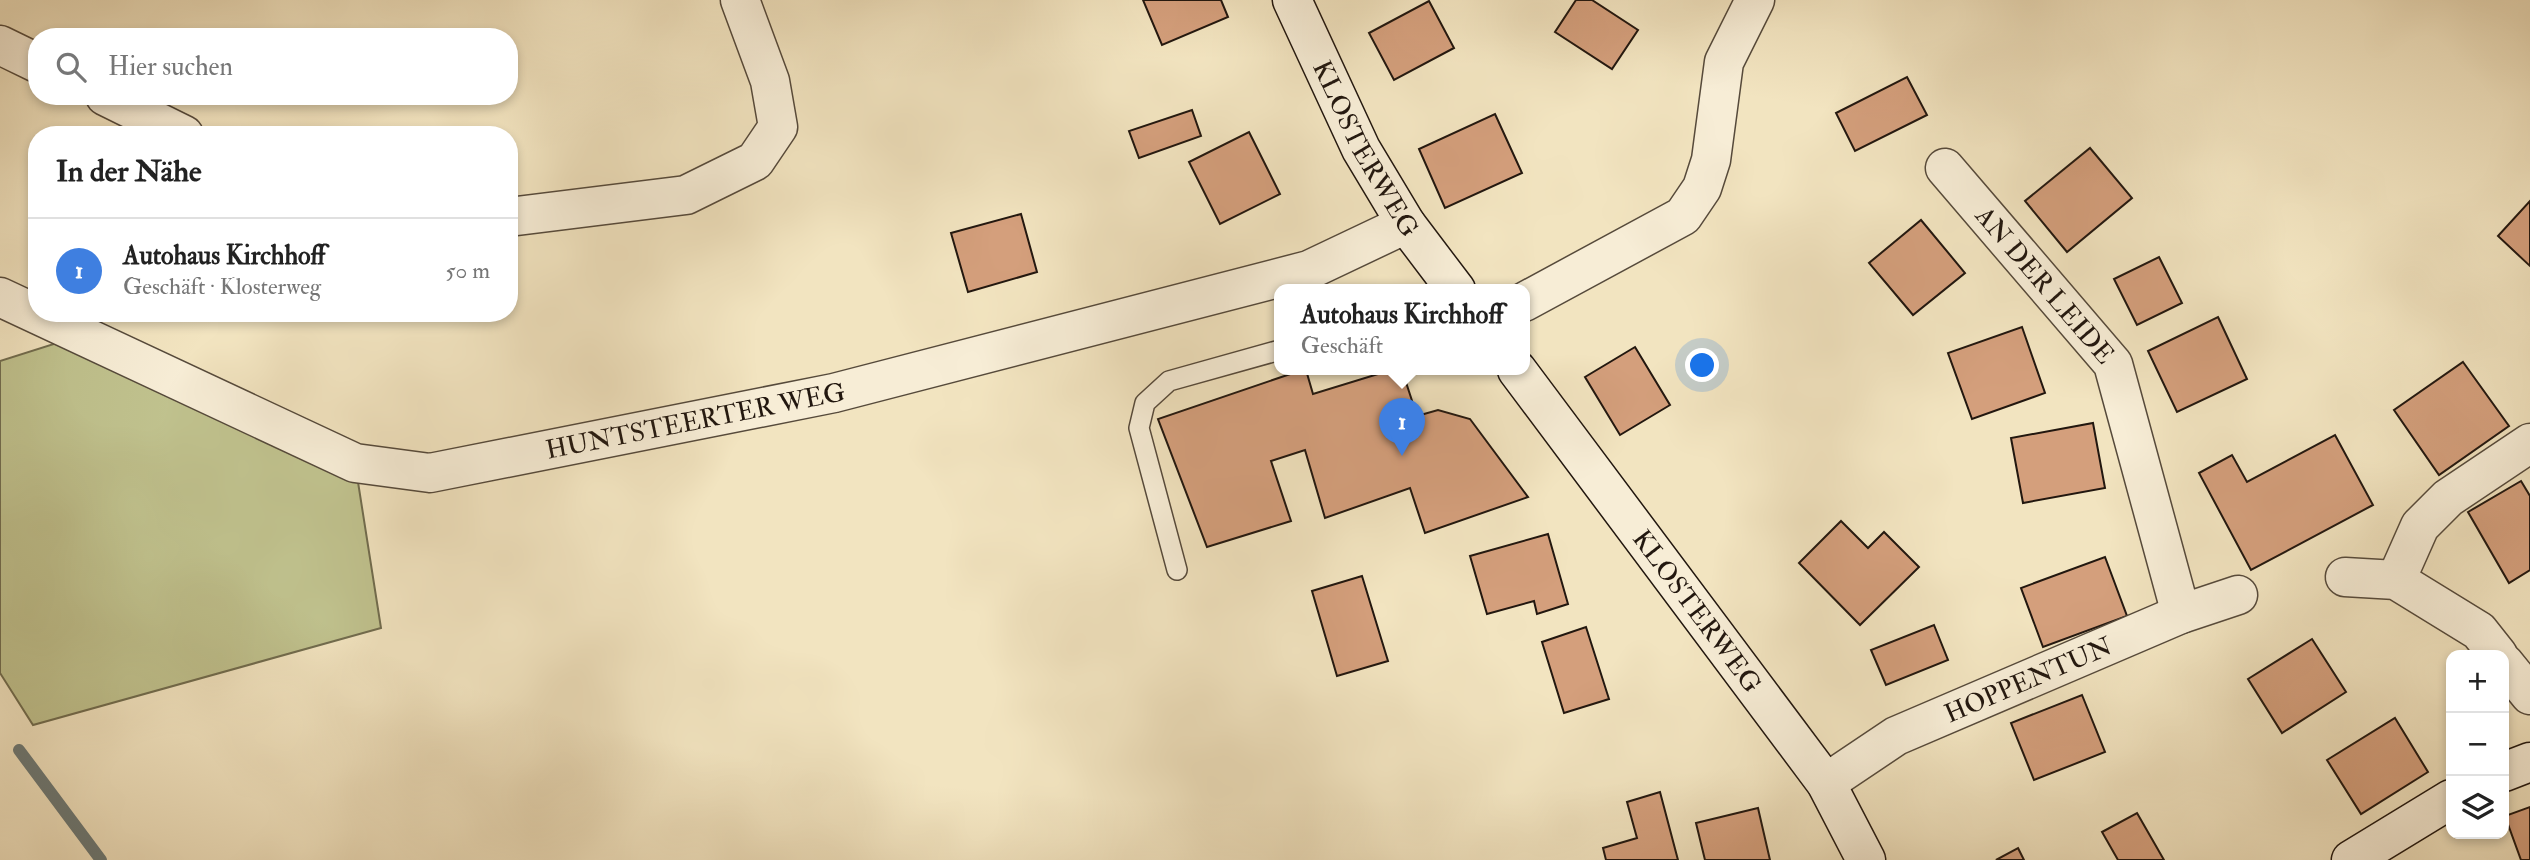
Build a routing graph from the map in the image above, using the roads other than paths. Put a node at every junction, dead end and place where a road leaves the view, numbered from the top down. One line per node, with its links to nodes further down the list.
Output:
1 (740, 0): 9 (street)
2 (1292, 0): 10 (street, KLOSTERWEG)
3 (1755, 0): 13 (street)
4 (0, 45): 5 (street)
5 (28, 59)
6 (123, 105): 7 (street)
7 (166, 126)
8 (1945, 168): 23 (street, AN DER LEIDE)
9 (518, 216)
10 (1406, 224): 11 (street, KLOSTERWEG); 15 (street, HUNTSTEERTER WEG)
11 (1451, 284)
12 (0, 297): 14 (street, HUNTSTEERTER WEG)
13 (1530, 299)
14 (28, 310)
15 (53, 322)
16 (1274, 351): 19 (lane)
17 (1521, 375): 29 (street, KLOSTERWEG)
18 (2530, 443): 21 (street)
19 (1177, 570)
20 (2345, 577): 21 (street)
21 (2396, 580): 24 (street)
22 (2238, 595): 23 (street, HOPPENTUN)
23 (2181, 614): 29 (street, HOPPENTUN)
24 (2494, 650)
25 (2509, 669): 26 (street)
26 (2530, 695)
27 (2530, 762): 28 (street)
28 (2509, 770)
29 (1826, 783): 31 (street, KLOSTERWEG)
30 (2446, 802): 32 (street)
31 (1866, 860)
32 (2351, 860)

